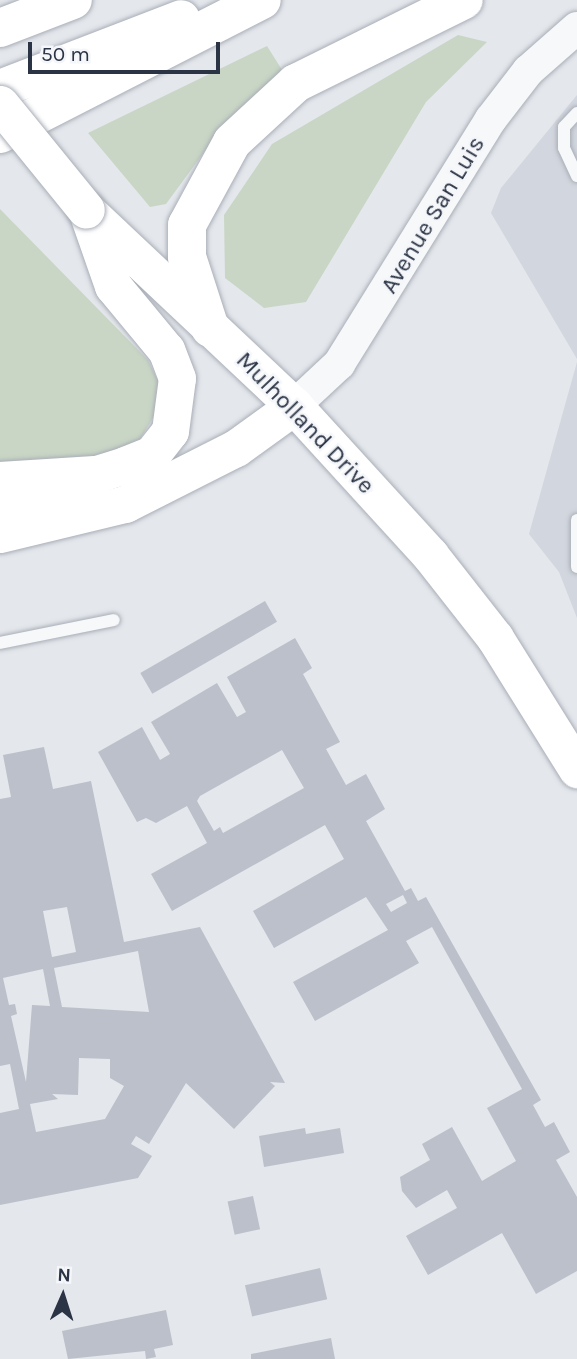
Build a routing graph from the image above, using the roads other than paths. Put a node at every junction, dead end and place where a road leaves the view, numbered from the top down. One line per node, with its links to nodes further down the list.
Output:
1 (73, 0): 5 (highway)
2 (229, 0): 7 (highway)
3 (262, 0): 10 (highway)
4 (464, 0): 13 (highway)
5 (0, 28)
6 (577, 28): 14 (street, Avenue San Luis)
7 (0, 89)
8 (0, 104): 12 (main road, Mulholland Drive, bridge)
9 (577, 113): 11 (lane)
10 (0, 134)
11 (577, 176)
12 (86, 210): 13 (main road, Mulholland Drive); 15 (main road)
13 (210, 328): 14 (main road, Mulholland Drive)
14 (295, 406): 19 (main road); 23 (main road, Mulholland Drive)
15 (95, 475): 16 (highway); 17 (main road)
16 (0, 481)
17 (0, 504)
18 (577, 520): 20 (lane)
19 (0, 534)
20 (577, 568)
21 (114, 620): 22 (lane)
22 (0, 643)
23 (577, 769)

